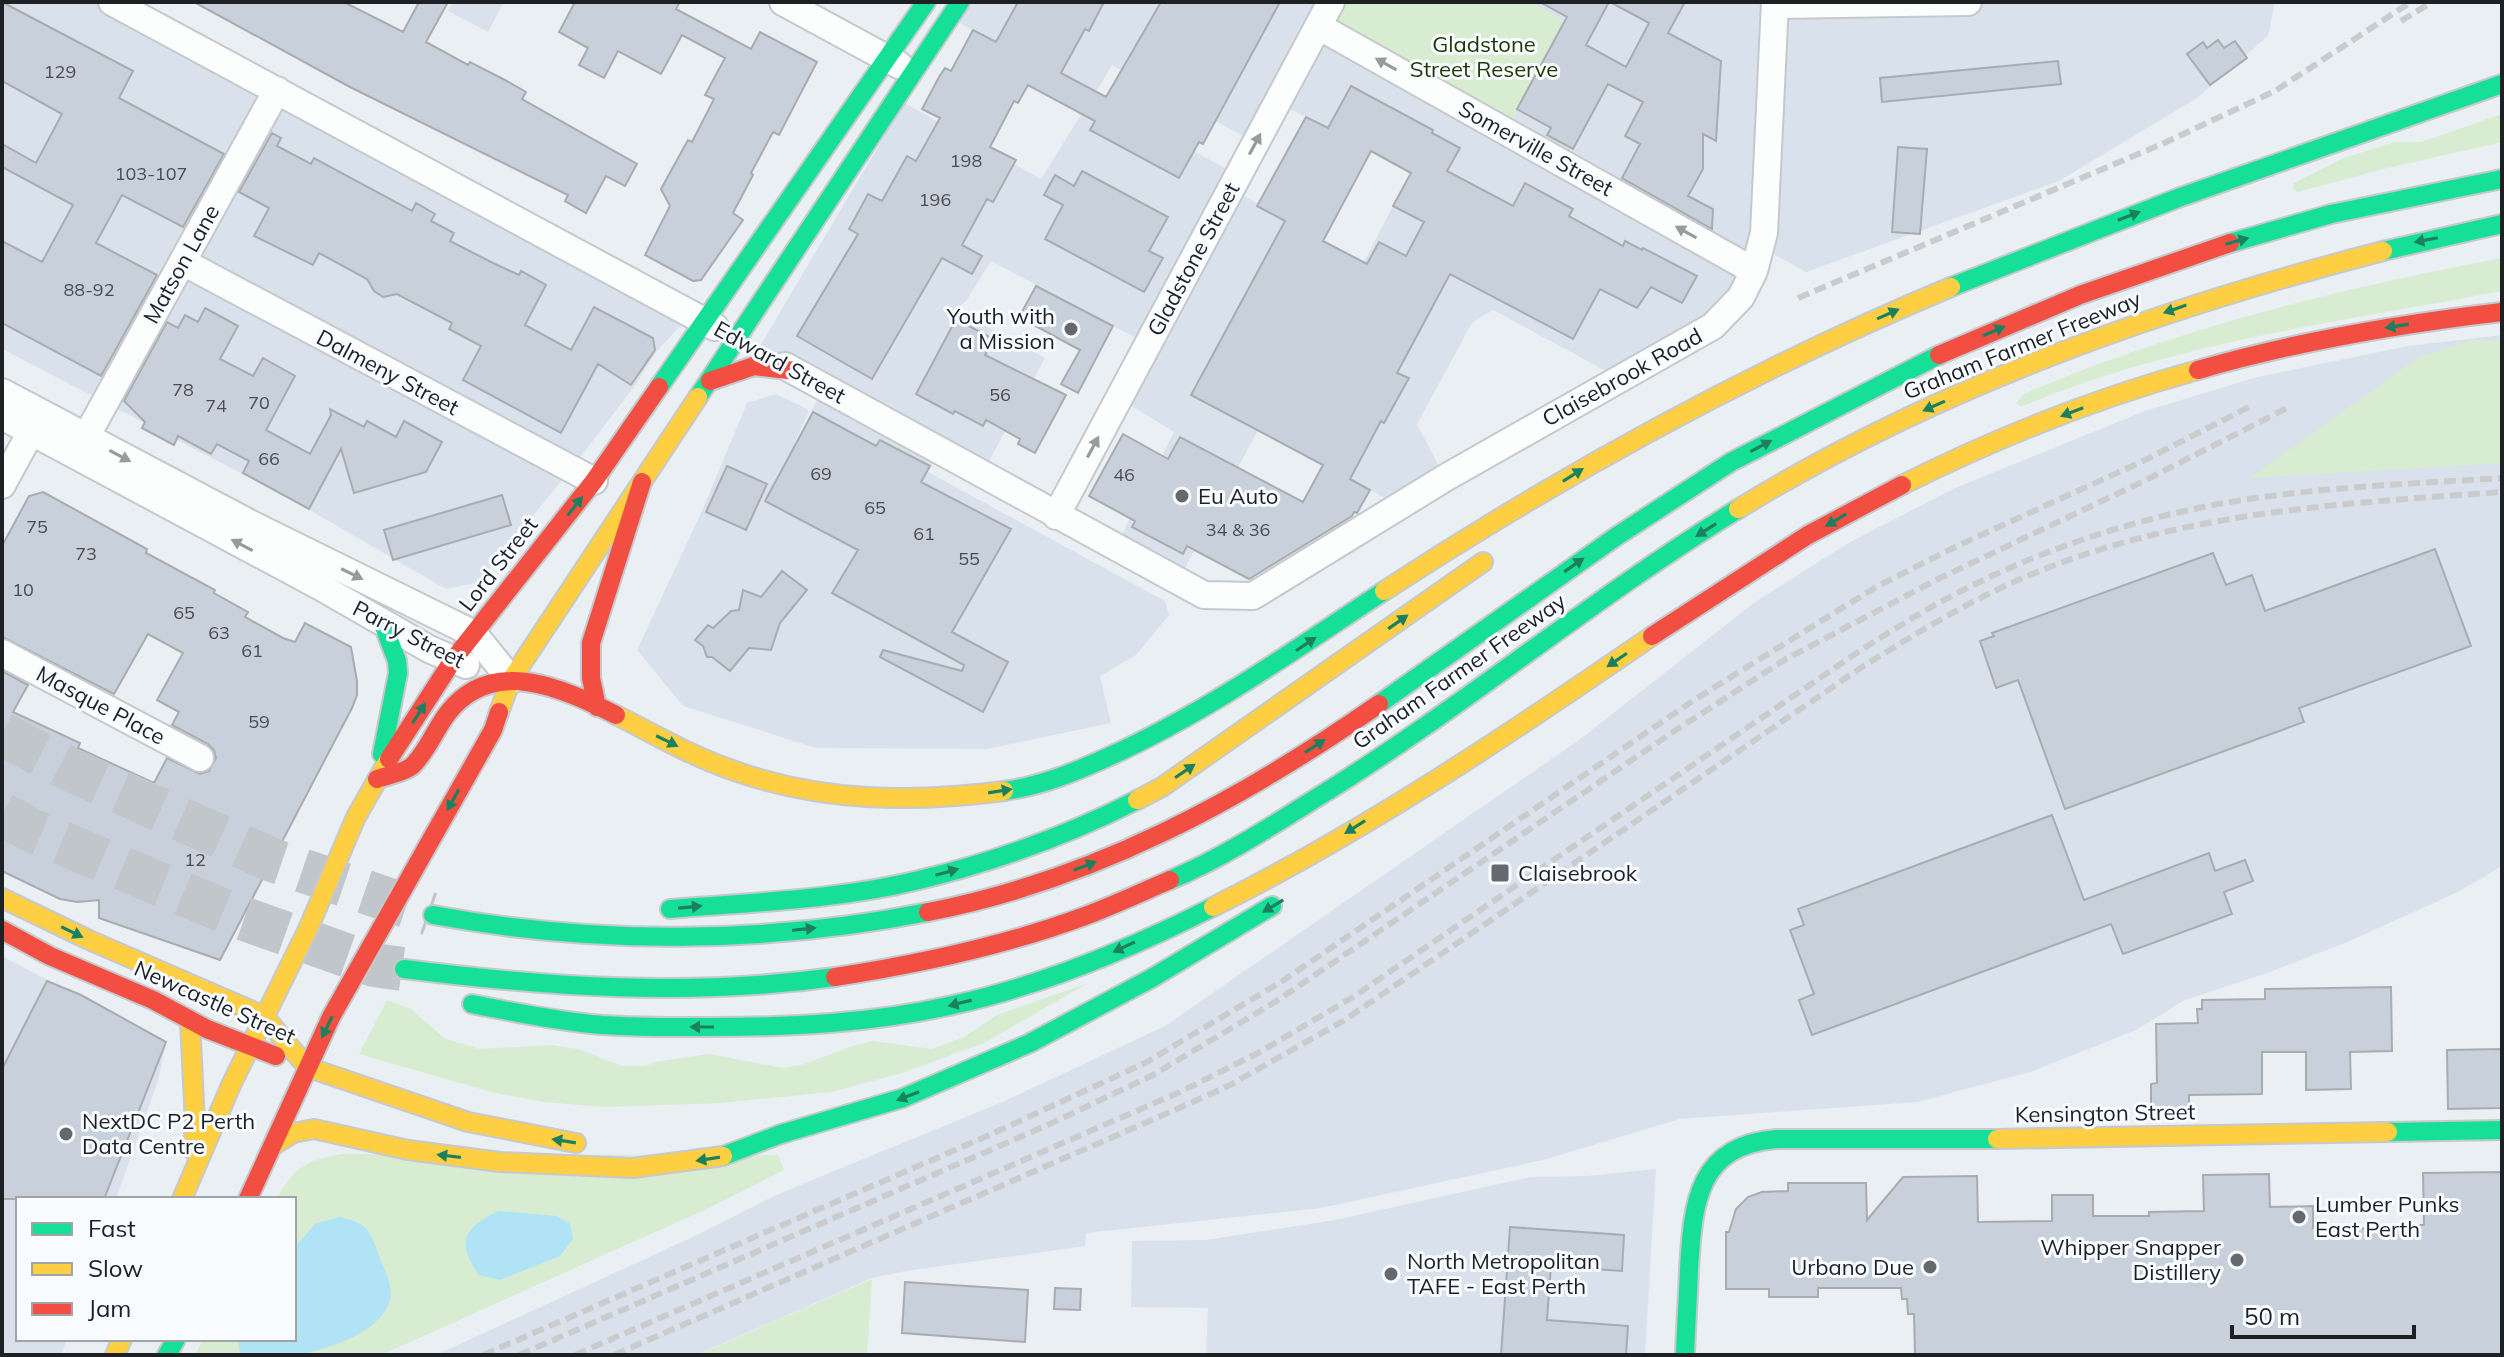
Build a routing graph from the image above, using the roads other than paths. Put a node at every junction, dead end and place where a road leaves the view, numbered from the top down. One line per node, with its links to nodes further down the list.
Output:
1 (112, 2): 13 (street, Edward Street)
2 (783, 2): 9 (street)
3 (926, 2): 9 (main road, Lord Street)
4 (960, 2): 11 (main road)
5 (1331, 2): 8 (street, Gladstone Street)
6 (1968, 2): 7 (street)
7 (1775, 4): 18 (street, Claisebrook Road)
8 (1318, 26): 18 (street, Somerville Street, one-way to 8); 34 (street, Gladstone Street, one-way to 8)
9 (887, 58): 11 (street); 20 (main road, Lord Street)
10 (2502, 63): 14 (main road)
11 (912, 73): 21 (main road)
12 (2502, 84): 14 (main road)
13 (277, 90): 17 (street, Matson Lane); 20 (street, Edward Street)
14 (2467, 96): 22 (main road, one-way to 14)
15 (2502, 179): 50 (main road, Graham Farmer Freeway, one-way to 15)
16 (2502, 224): 51 (main road, Graham Farmer Freeway, one-way to 51)
17 (183, 262): 28 (street, Matson Lane); 31 (street, Dalmeny Street)
18 (1754, 271): 30 (street, Claisebrook Road)
19 (2502, 312): 42 (main road, one-way to 42)
20 (704, 321): 21 (street, Edward Street); 31 (main road, Lord Street)
21 (735, 339): 23 (street, Edward Street); 24 (main road)
22 (1817, 346): 29 (main road); 41 (main road, one-way to 22)
23 (796, 371): 24 (main road); 34 (street, Edward Street)
24 (710, 381): 32 (main road)
25 (2, 392): 27 (street, Parry Street)
26 (2, 416): 27 (street, Parry Street)
27 (36, 423): 28 (street, Parry Street); 33 (street); 36 (street, Parry Street, one-way to 27)
28 (86, 437): 37 (street, Parry Street, one-way to 37)
29 (1615, 472)
30 (1445, 478): 34 (street, Edward Street)
31 (594, 481): 37 (main road, Lord Street, one-way to 31)
32 (642, 482): 40 (main road); 41 (main road)
33 (2, 485)
34 (1056, 516)
35 (1504, 548): 50 (main road, one-way to 35)
36 (383, 624): 39 (street, Parry Street); 44 (main road)
37 (474, 634): 39 (main road, Lord Street); 40 (street, Parry Street)
38 (2, 653): 43 (street, Masque Place)
39 (453, 660): 40 (street, Parry Street); 44 (main road, Lord Street, one-way to 39)
40 (511, 680): 41 (main road); 44 (main road); 56 (main road, one-way to 56)
41 (597, 707)
42 (1516, 727): 45 (main road); 52 (main road, one-way to 52)
43 (200, 758)
44 (377, 779): 53 (main road, Lord Street)
45 (1338, 861)
46 (1287, 897): 58 (main road, one-way to 58)
47 (2, 898): 53 (main road, Newcastle Street, one-way to 53)
48 (433, 915): 50 (main road, Graham Farmer Freeway)
49 (2, 930): 54 (main road, Newcastle Street)
50 (559, 934)
51 (425, 991)
52 (452, 1000)
53 (264, 1016): 55 (main road, Lord Street); 56 (main road, Newcastle Street)
54 (190, 1020): 55 (main road, Newcastle Street); 62 (main road)
55 (249, 1046): 56 (main road, Newcastle Street); 62 (main road, Lord Street)
56 (307, 1067): 59 (main road, one-way to 56); 60 (main road)
57 (2502, 1130): 65 (main road, Kensington Street)
58 (781, 1134): 60 (main road, one-way to 60); 61 (main road)
59 (587, 1143)
60 (275, 1144): 64 (main road)
61 (665, 1145)
62 (192, 1176): 63 (main road, Lord Street)
63 (183, 1197)
64 (249, 1197)
65 (1685, 1355)

